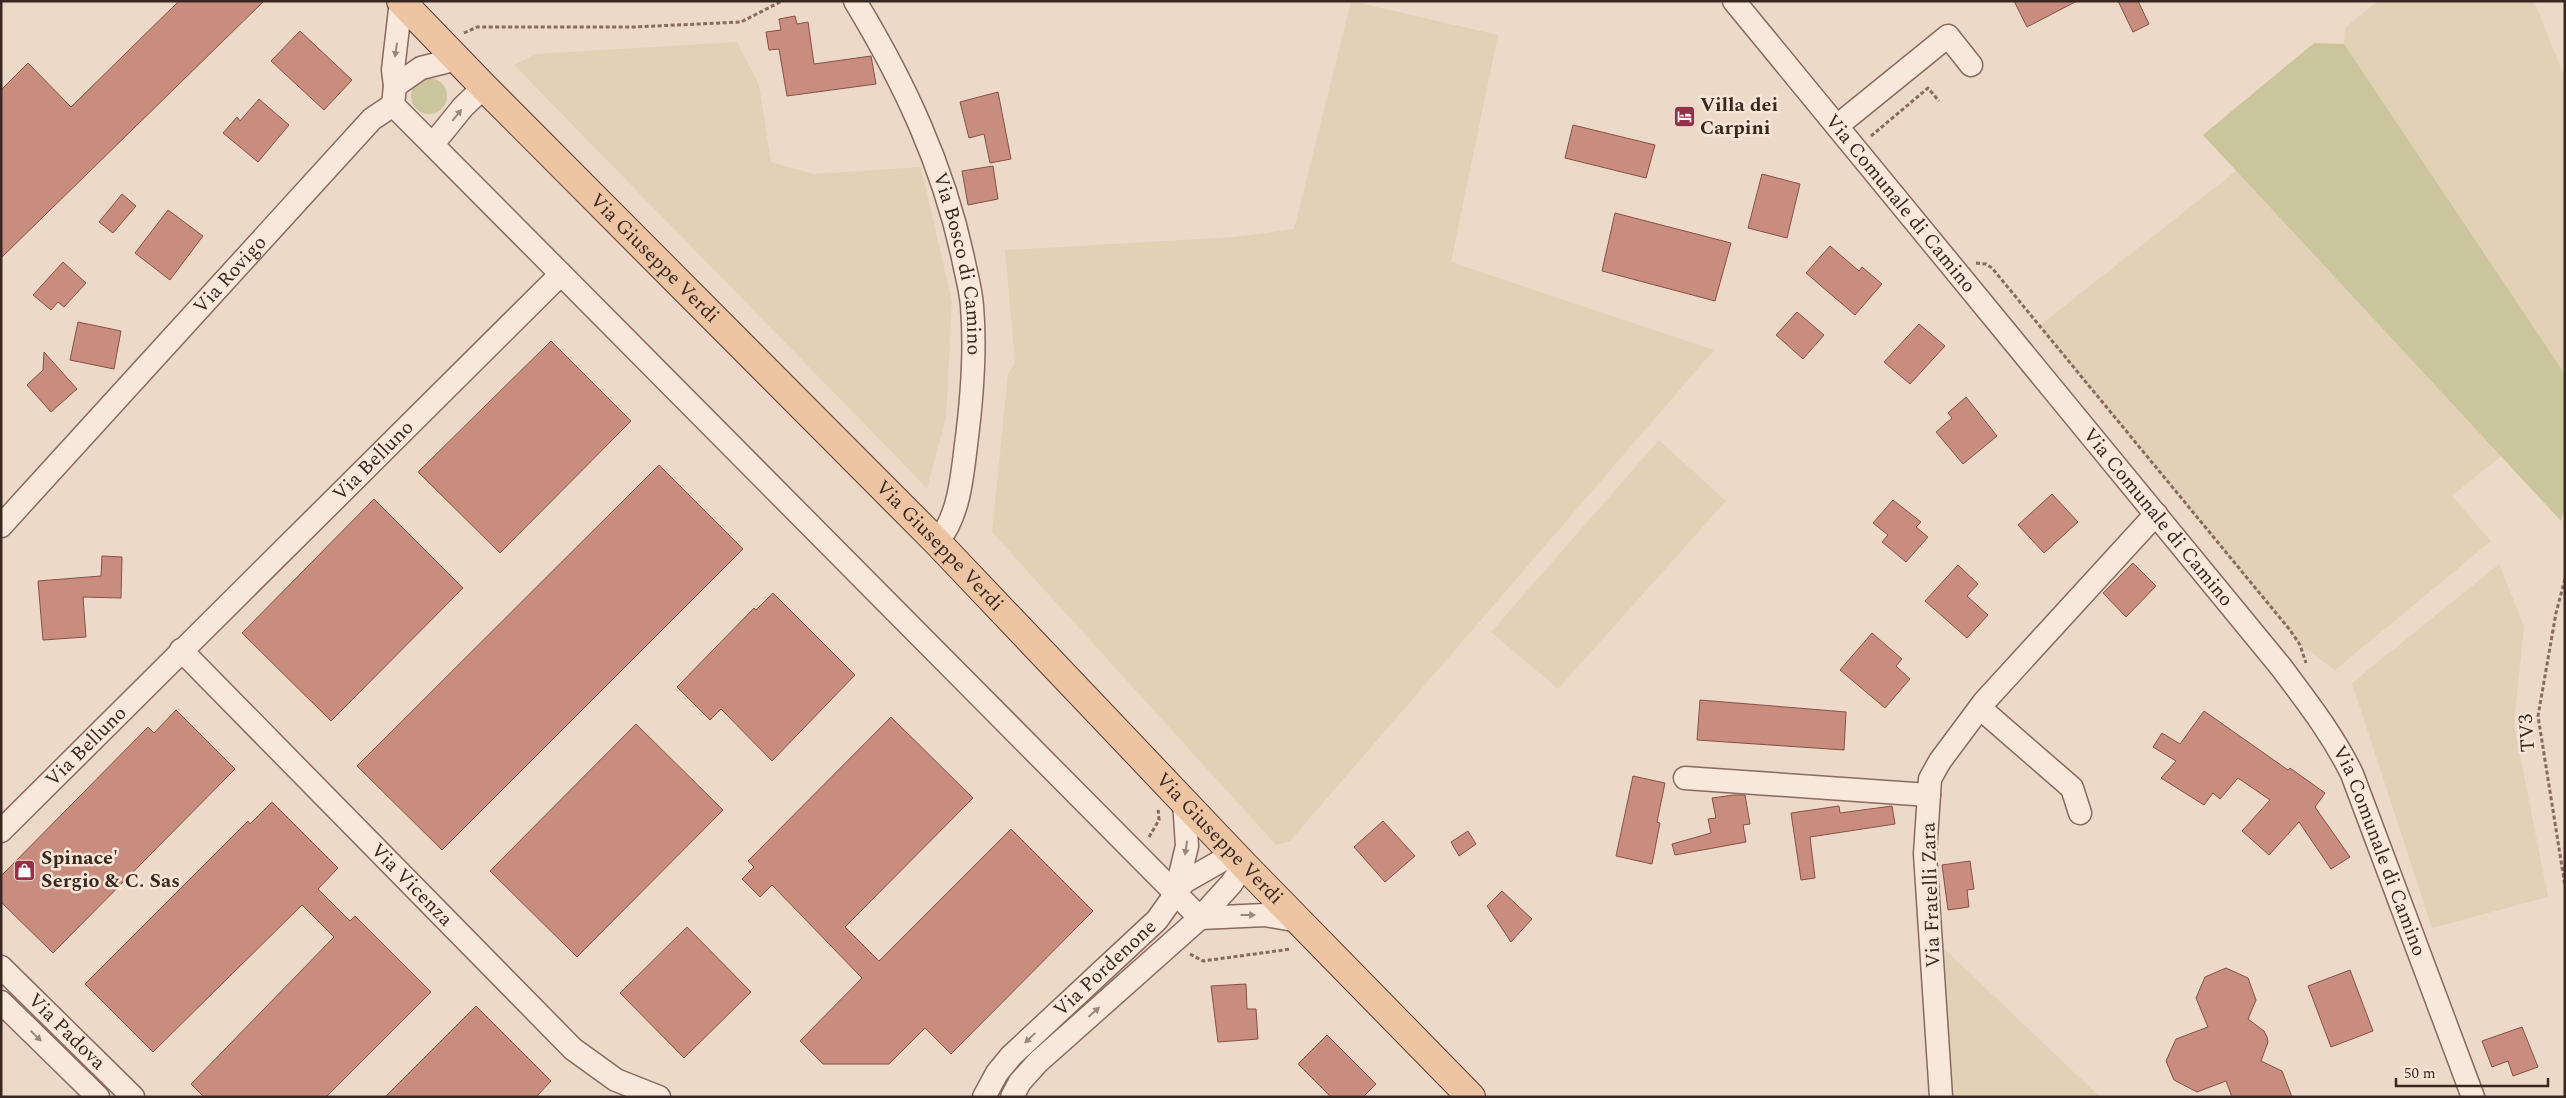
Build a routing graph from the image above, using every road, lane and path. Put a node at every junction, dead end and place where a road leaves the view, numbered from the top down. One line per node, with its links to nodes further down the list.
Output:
1 (401, 1): 5 (main road, Via Giuseppe Verdi); 8 (street, one-way to 8)
2 (782, 1): 5 (path)
3 (855, 1): 14 (street, Via Bosco di Camino)
4 (1734, 1): 9 (street, Via Comunale di Camino)
5 (450, 51): 7 (main road, Via Giuseppe Verdi); 8 (street, Via Rovigo)
6 (1971, 64): 9 (street)
7 (484, 88): 10 (street, one-way to 7); 14 (main road, Via Giuseppe Verdi)
8 (394, 96): 10 (street); 13 (street, Via Rovigo)
9 (1837, 126): 12 (street, Via Comunale di Camino)
10 (432, 144): 11 (street)
11 (561, 274): 16 (street, Via Belluno); 25 (street)
12 (2156, 514): 17 (street, Via Fratelli Zara); 40 (street, Via Comunale di Camino)
13 (1, 526)
14 (937, 542): 20 (main road, Via Giuseppe Verdi)
15 (2565, 579): 24 (path, TV3)
16 (181, 650): 22 (street, Via Belluno); 35 (street, Via Vicenza)
17 (1980, 708): 19 (street, Via Fratelli Zara); 21 (street)
18 (1685, 778): 19 (street)
19 (1929, 795): 39 (street, Via Fratelli Zara)
20 (1184, 801): 23 (main road, Via Giuseppe Verdi); 25 (street, one-way to 25)
21 (2080, 813)
22 (1, 831)
23 (1240, 859): 25 (street, Via Pordenone); 26 (street, Via Pordenone); 27 (main road, Via Giuseppe Verdi)
24 (2565, 886)
25 (1175, 892): 26 (street); 36 (street, Via Pordenone, one-way to 36)
26 (1200, 918): 27 (street, one-way to 27); 28 (street, Via Pordenone)
27 (1299, 921): 38 (main road, Via Giuseppe Verdi)
28 (1176, 939): 29 (path); 37 (street, Via Pordenone, one-way to 28)
29 (1295, 951)
30 (1, 967): 32 (street, Via Padova)
31 (1, 1002): 33 (street, Via Padova, one-way to 33)
32 (106, 1072): 33 (street); 34 (street, Via Padova)
33 (90, 1094)
34 (132, 1097)
35 (659, 1097)
36 (984, 1097)
37 (1012, 1097)
38 (1471, 1097)
39 (1941, 1097)
40 (2473, 1097)

